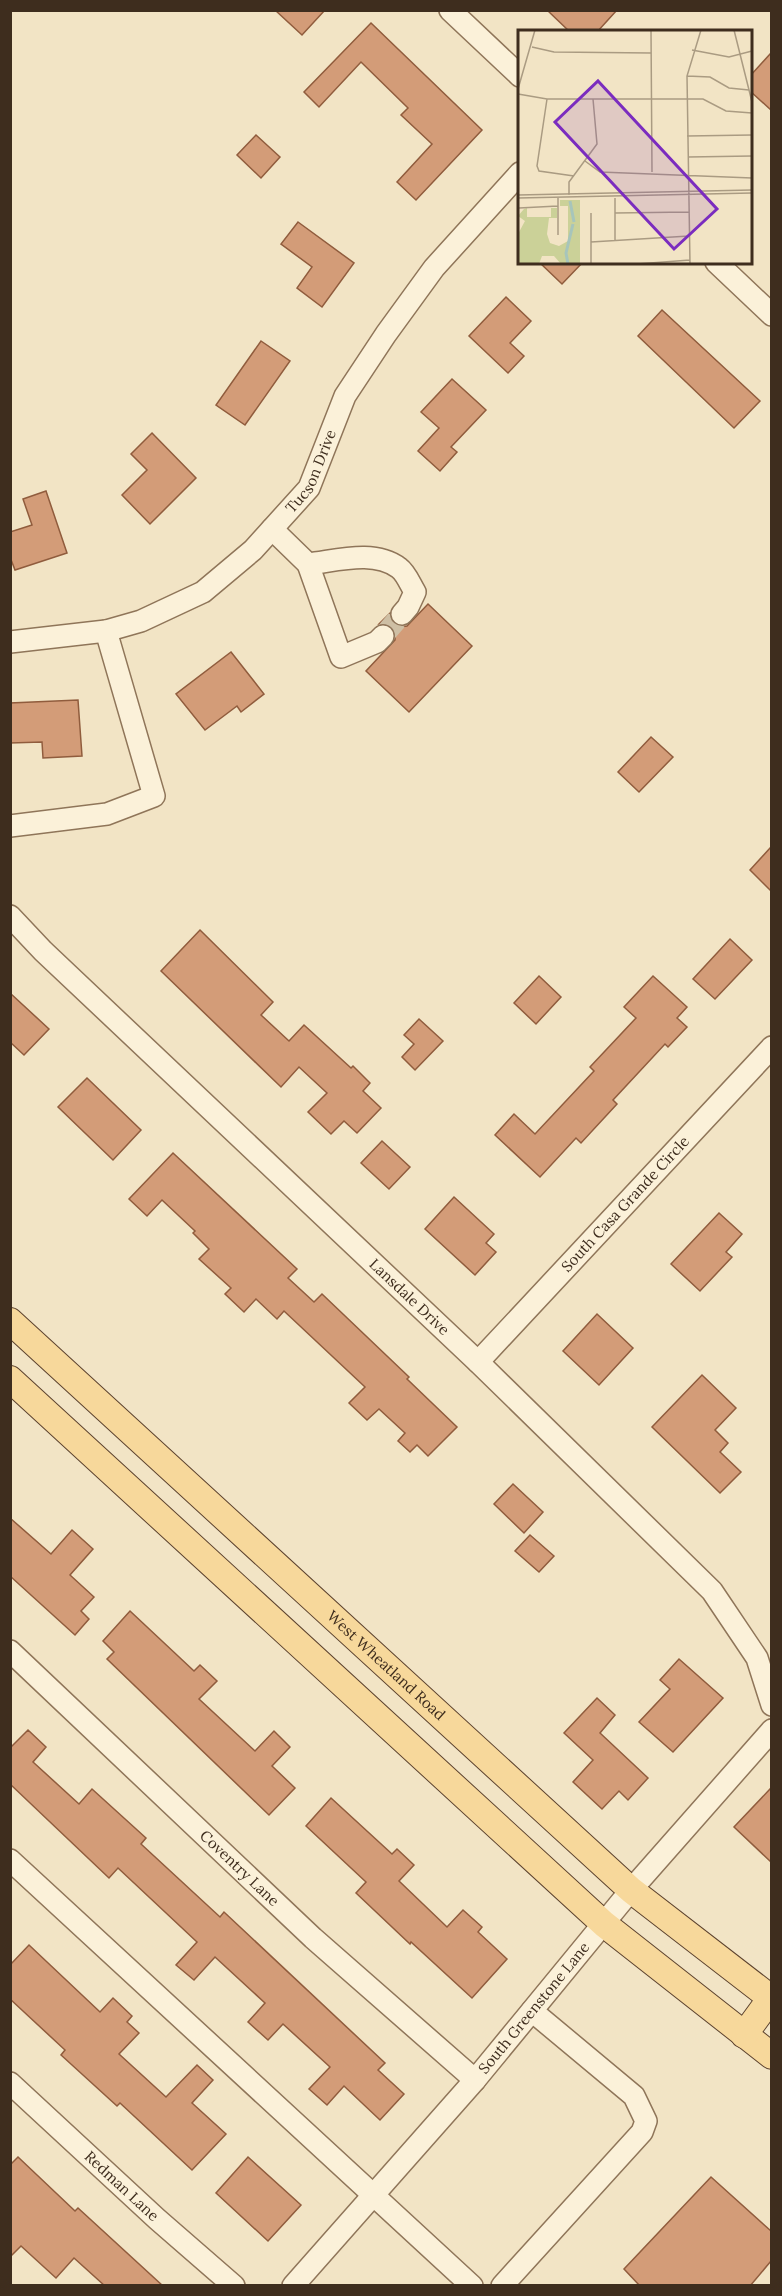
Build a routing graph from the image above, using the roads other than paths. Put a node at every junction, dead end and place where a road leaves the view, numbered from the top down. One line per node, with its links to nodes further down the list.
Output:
1 (450, 10): 2 (street)
2 (518, 75)
3 (518, 174): 6 (street, Tucson Drive)
4 (718, 264): 5 (street)
5 (771, 315)
6 (272, 529): 7 (street); 9 (street, Tucson Drive)
7 (308, 564): 8 (street); 10 (street)
8 (402, 614)
9 (106, 631): 11 (street, Tucson Drive); 12 (street)
10 (382, 636)
11 (10, 642)
12 (10, 826)
13 (10, 916): 16 (street, Lansdale Drive)
14 (771, 1047): 16 (street, South Casa Grande Circle)
15 (10, 1321): 22 (main road, West Wheatland Road)
16 (478, 1362): 19 (street, Lansdale Drive)
17 (10, 1379): 23 (main road)
18 (10, 1651): 28 (street, Coventry Lane)
19 (771, 1705)
20 (771, 1730): 22 (street, South Greenstone Lane)
21 (10, 1860): 30 (street)
22 (631, 1890): 23 (street, South Greenstone Lane); 24 (main road, West Wheatland Road)
23 (604, 1924): 25 (street, South Greenstone Lane); 26 (main road)
24 (771, 1999): 26 (main road)
25 (532, 2011): 28 (street, South Greenstone Lane); 34 (street)
26 (744, 2035): 27 (main road)
27 (771, 2056)
28 (475, 2080): 30 (street, South Greenstone Lane)
29 (10, 2083): 31 (street, Redman Lane)
30 (373, 2194): 32 (street, South Greenstone Lane); 33 (street)
31 (234, 2286)
32 (293, 2286)
33 (472, 2286)
34 (502, 2286)

